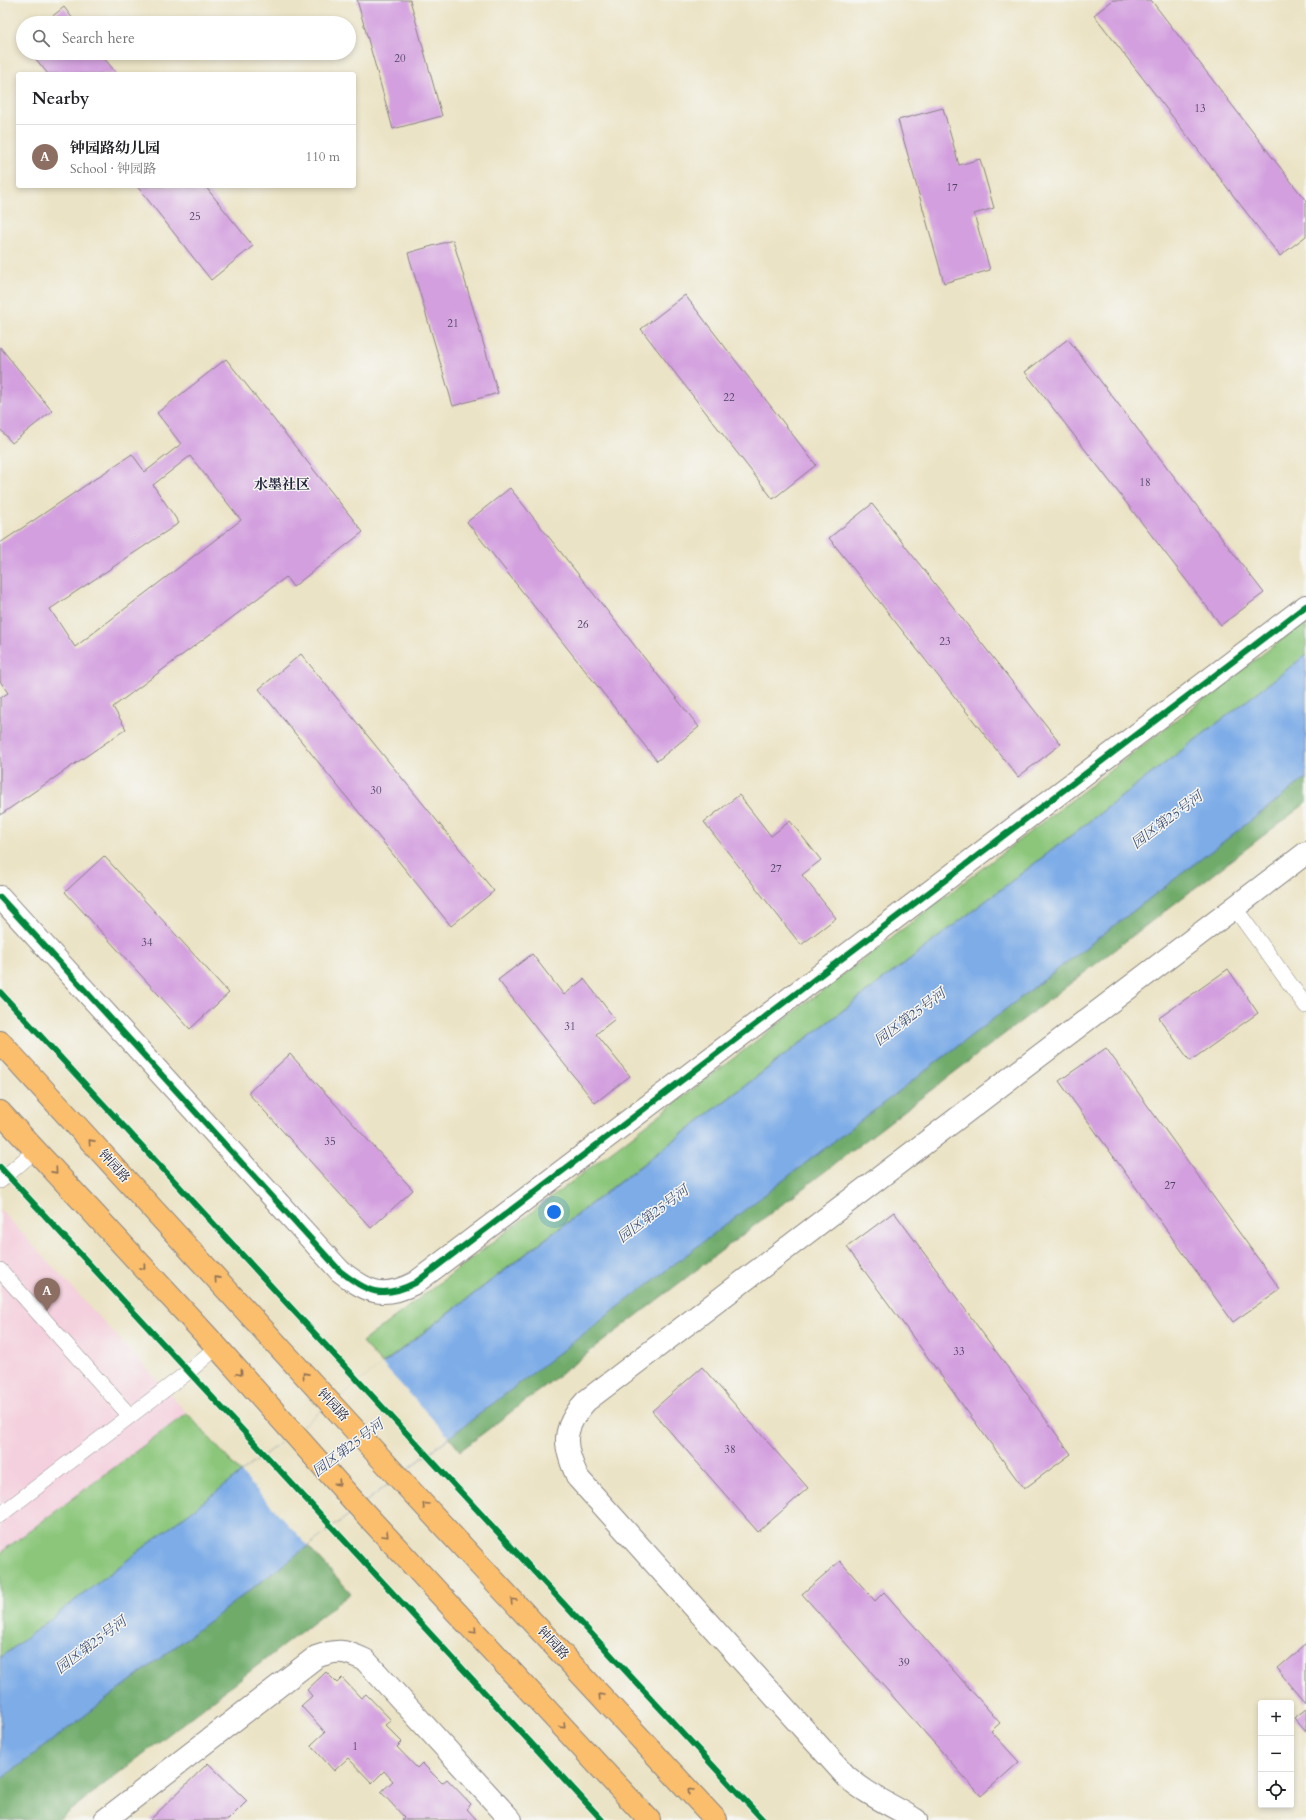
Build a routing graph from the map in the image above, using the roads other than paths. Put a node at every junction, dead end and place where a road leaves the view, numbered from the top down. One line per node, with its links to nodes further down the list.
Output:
1 (1306, 606): 3 (street)
2 (1306, 852): 4 (street)
3 (0, 898)
4 (1234, 907): 5 (lane); 18 (street)
5 (1306, 1006)
6 (0, 1042): 17 (main road, 钟园路, one-way to 6)
7 (0, 1112): 8 (main road)
8 (36, 1150): 9 (lane); 11 (main road, one-way to 11)
9 (0, 1181)
10 (0, 1270): 12 (lane)
11 (217, 1347): 12 (lane); 16 (main road, one-way to 16)
12 (130, 1416): 13 (lane)
13 (0, 1515)
14 (105, 1820): 15 (street)
15 (511, 1820)
16 (649, 1820)
17 (716, 1820)
18 (916, 1820)

